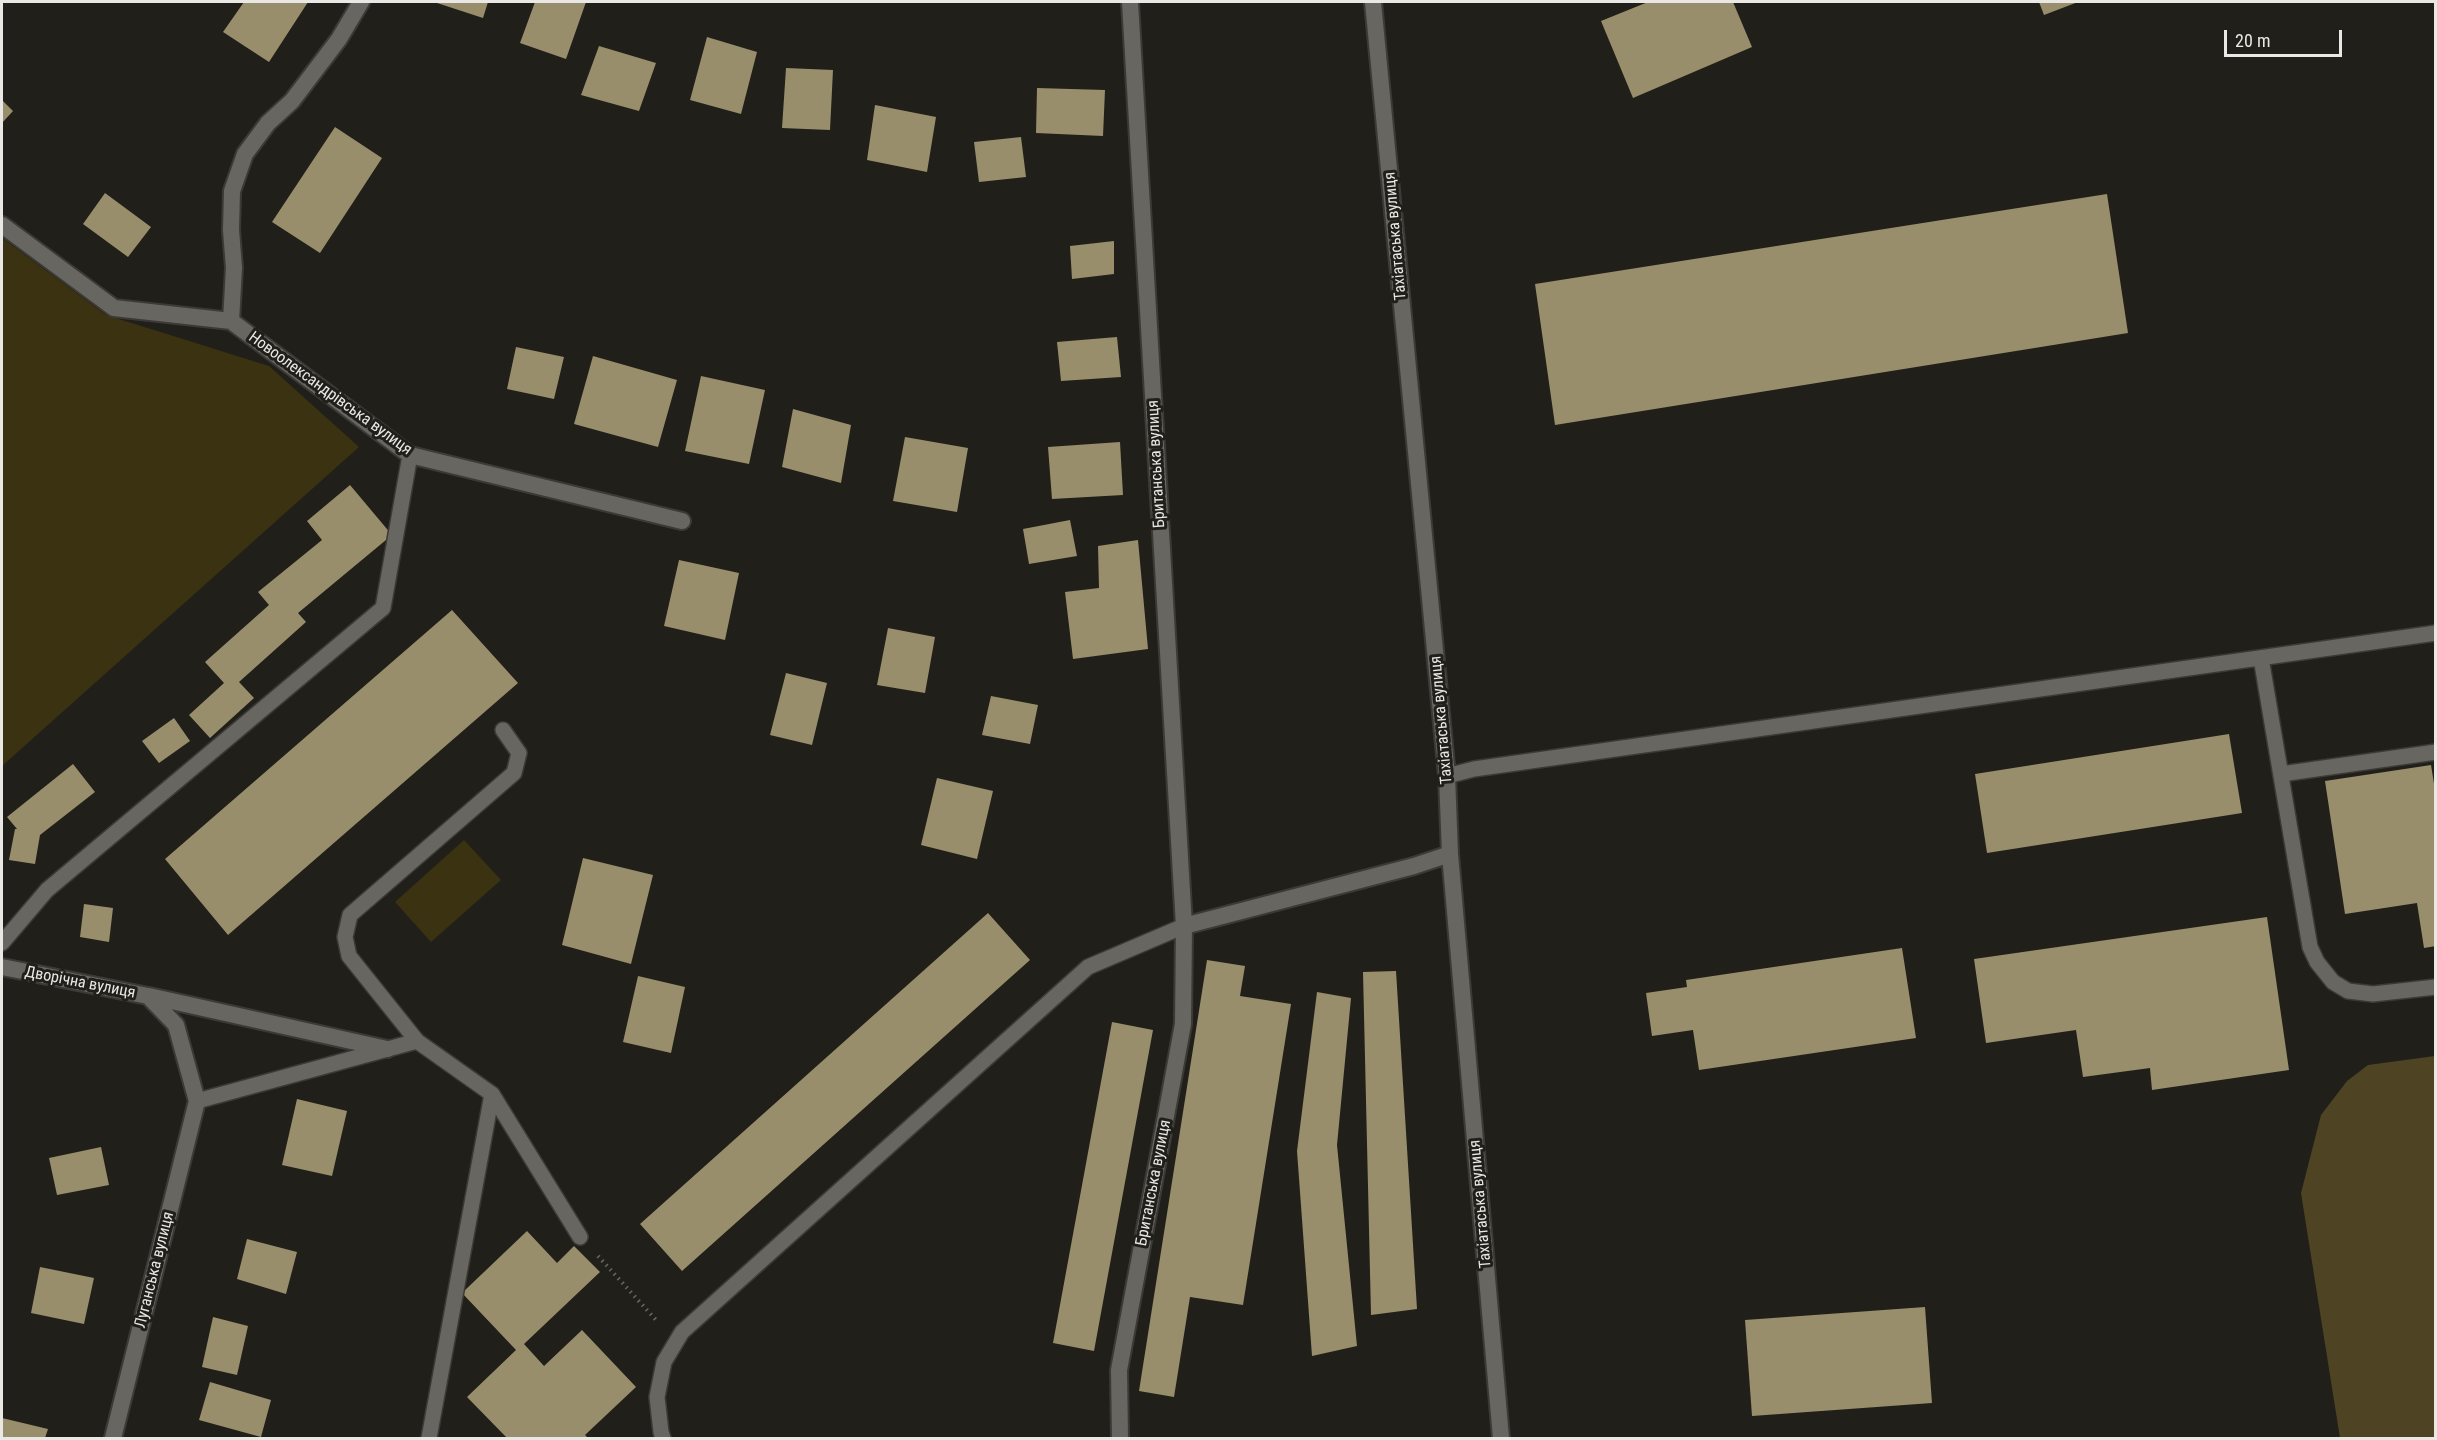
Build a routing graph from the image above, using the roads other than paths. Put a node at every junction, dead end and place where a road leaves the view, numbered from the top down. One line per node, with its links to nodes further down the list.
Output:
1 (361, 2): 5 (street)
2 (1130, 2): 15 (street, Британська вулиця)
3 (1373, 2): 13 (street, Тахіатаська вулиця)
4 (2, 225): 5 (street, Новоолександрівська вулиця)
5 (231, 321): 6 (street, Новоолександрівська вулиця)
6 (410, 455): 7 (street, Новоолександрівська вулиця); 16 (lane)
7 (682, 521)
8 (2436, 633): 9 (lane)
9 (2261, 658): 12 (lane); 13 (lane)
10 (503, 730): 20 (lane)
11 (2436, 752): 12 (lane)
12 (2281, 774): 18 (lane)
13 (1448, 776): 14 (street, Тахіатаська вулиця)
14 (1450, 854): 15 (street); 29 (street, Тахіатаська вулиця)
15 (1184, 926): 27 (lane); 28 (street, Британська вулиця)
16 (2, 943)
17 (2, 967): 19 (street, Дворічна вулиця)
18 (2436, 987)
19 (148, 996): 21 (street); 23 (street, Дворічна вулиця)
20 (417, 1041): 21 (lane); 22 (lane)
21 (387, 1049): 23 (lane)
22 (492, 1094): 24 (lane); 26 (lane)
23 (197, 1101): 25 (street, Луганська вулиця)
24 (580, 1237)
25 (113, 1438)
26 (429, 1438)
27 (663, 1438)
28 (1120, 1438)
29 (1501, 1438)

